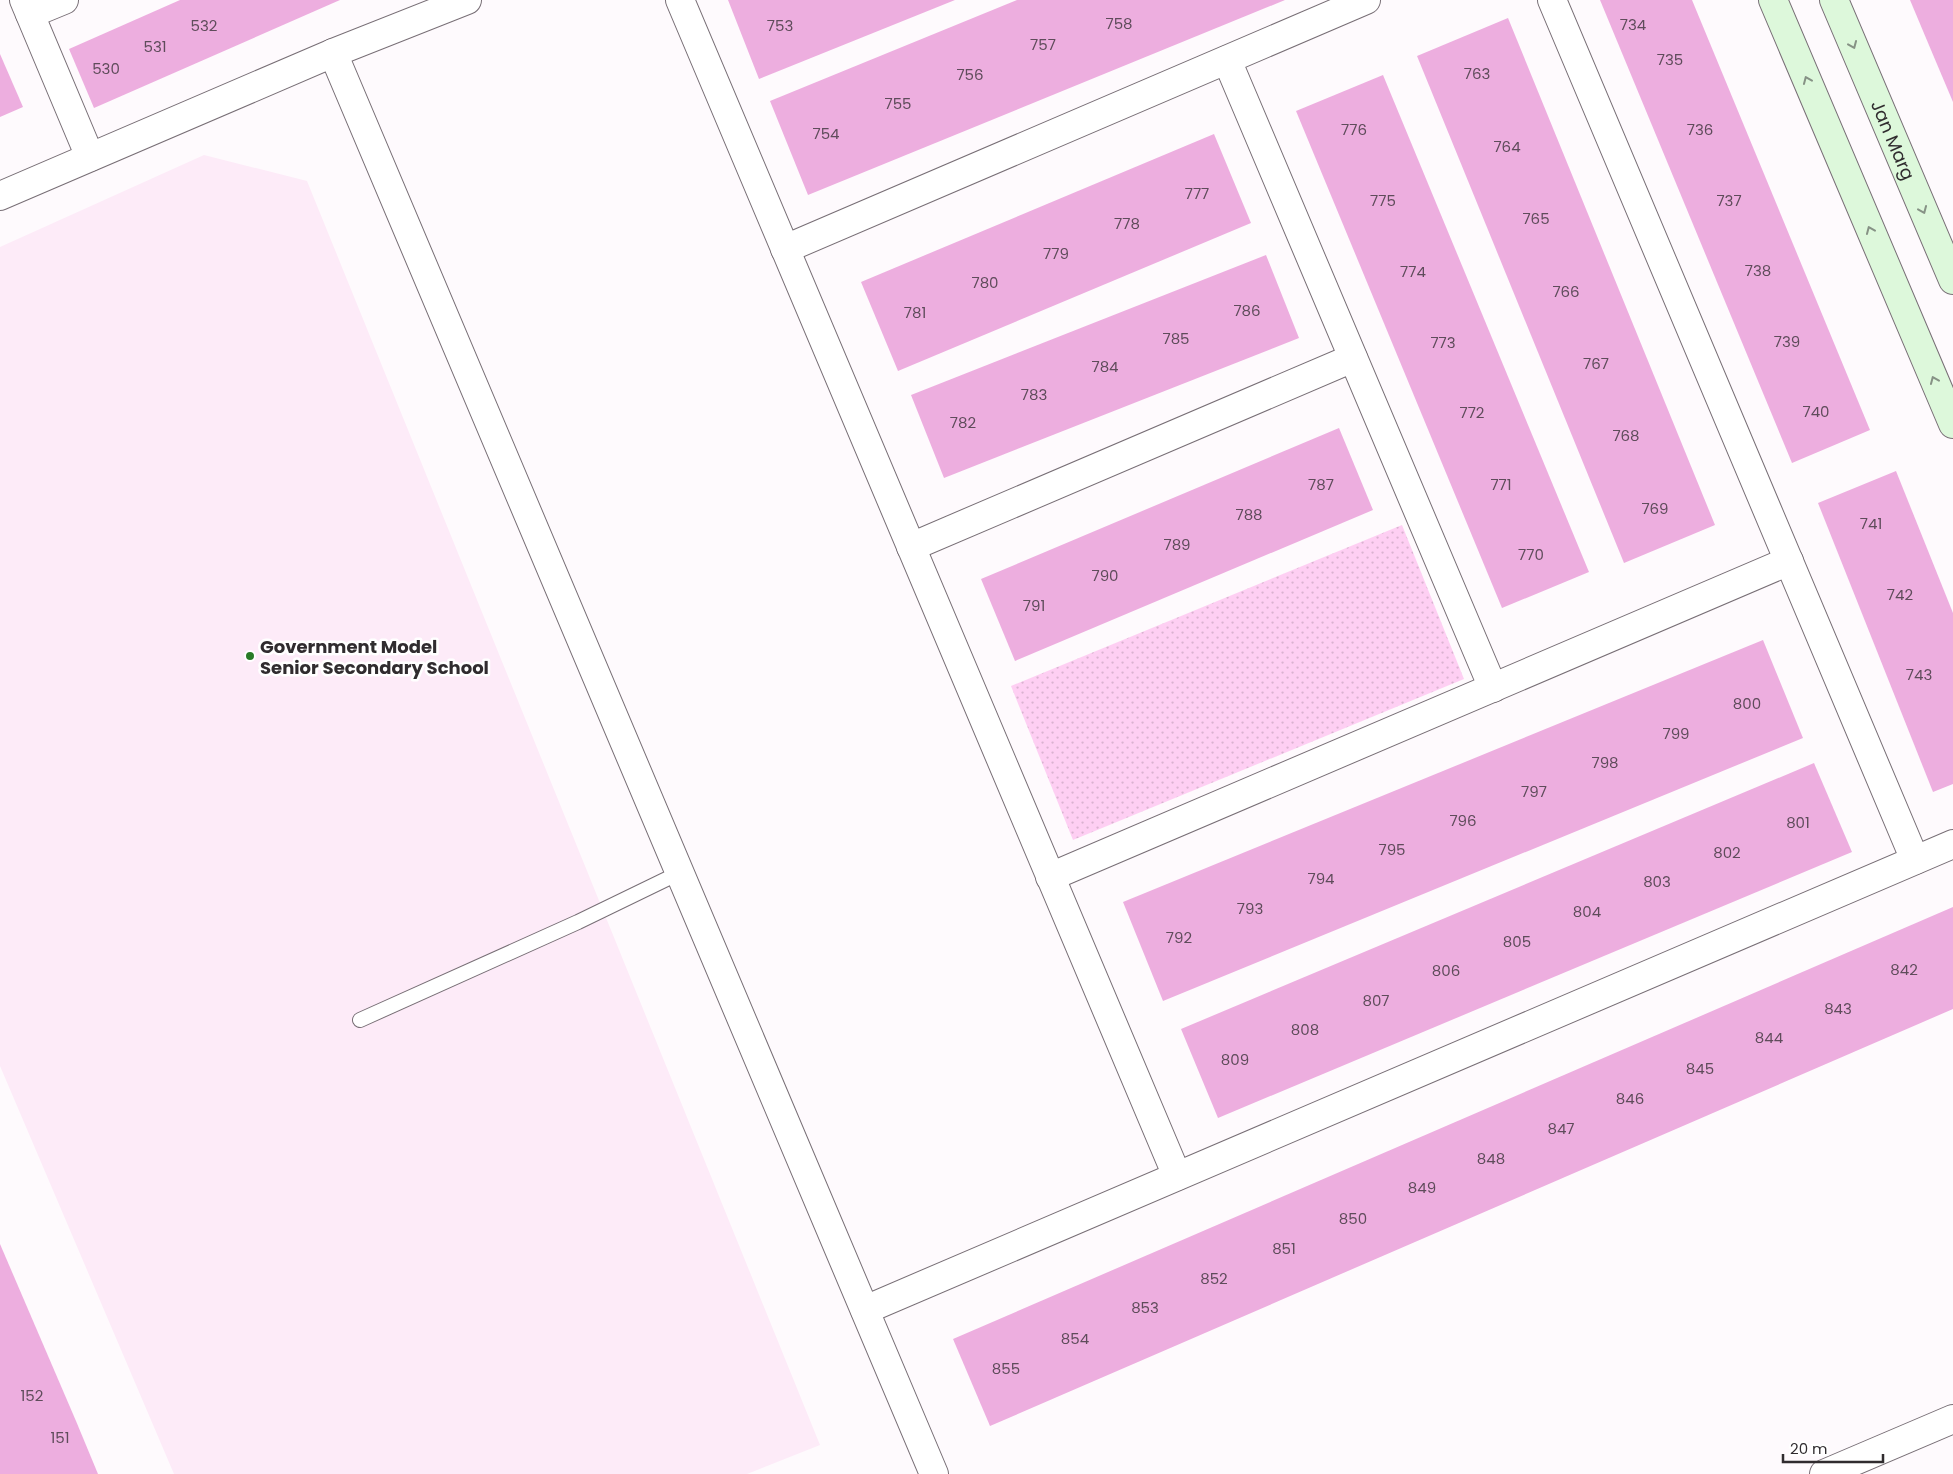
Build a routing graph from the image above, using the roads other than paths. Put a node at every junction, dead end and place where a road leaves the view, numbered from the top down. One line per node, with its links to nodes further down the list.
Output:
1 (64, 0): 8 (street)
2 (467, 0): 9 (street)
3 (680, 0): 13 (street)
4 (1366, 0): 10 (street)
5 (1552, 0): 18 (street)
6 (1773, 0): 16 (main road, one-way to 6)
7 (1834, 0): 14 (main road, Jan Marg, one-way to 14)
8 (27, 7): 11 (street)
9 (334, 53): 11 (street); 22 (street)
10 (1227, 60): 13 (street); 15 (street)
11 (90, 158): 12 (street)
12 (0, 196)
13 (785, 249): 17 (street)
14 (1953, 280)
15 (1353, 358): 17 (street); 19 (street)
16 (1953, 424)
17 (911, 547): 23 (street)
18 (1789, 561): 19 (street); 21 (street)
19 (1492, 688): 23 (street)
20 (1953, 844): 21 (street)
21 (1915, 860): 25 (street)
22 (679, 873): 24 (lane); 26 (street)
23 (1050, 878): 25 (street)
24 (360, 1020)
25 (1177, 1176): 26 (street)
26 (865, 1310): 28 (street)
27 (1953, 1419): 29 (street)
28 (934, 1474)
29 (1824, 1474)

